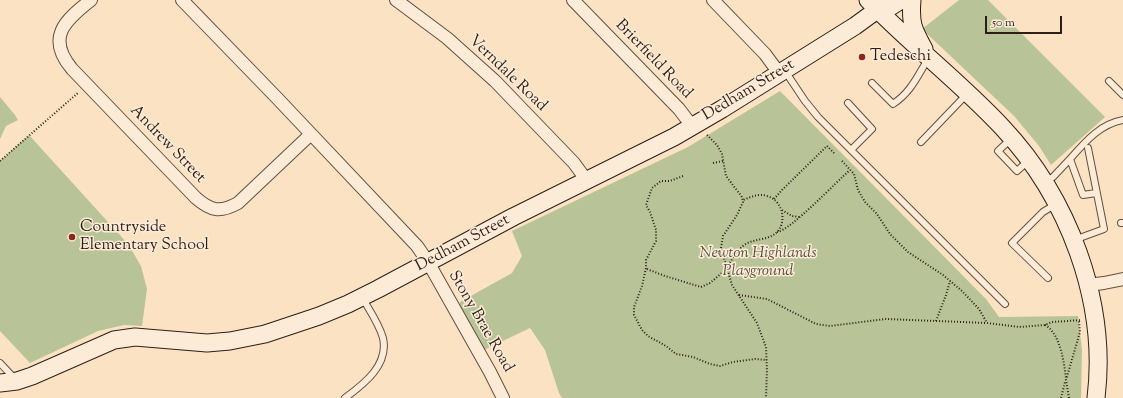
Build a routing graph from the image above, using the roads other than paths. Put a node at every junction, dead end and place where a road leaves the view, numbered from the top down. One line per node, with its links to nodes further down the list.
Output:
1 (90, 0): 18 (street, Andrew Street)
2 (182, 0): 18 (street)
3 (396, 0): 23 (street, Verndale Road)
4 (573, 0): 17 (street, Brierfield Road)
5 (712, 0): 10 (street)
6 (901, 0): 8 (main road, Dedham Street)
7 (912, 0): 9 (main road)
8 (876, 3): 9 (main road); 10 (main road, Dedham Street)
9 (928, 58): 12 (lane); 13 (main road)
10 (782, 71): 17 (main road, Dedham Street); 21 (lane)
11 (1109, 81): 14 (lane)
12 (872, 83)
13 (968, 94): 19 (lane); 24 (main road)
14 (1123, 95)
15 (848, 103): 21 (lane)
16 (1123, 120): 22 (lane)
17 (692, 126): 23 (main road, Dedham Street)
18 (310, 134): 28 (street)
19 (921, 142)
20 (1088, 148): 25 (lane)
21 (851, 150): 33 (lane)
22 (1070, 159): 24 (lane); 25 (lane)
23 (587, 181): 28 (main road, Dedham Street)
24 (1044, 183): 26 (main road)
25 (1096, 192): 27 (lane)
26 (1056, 204): 27 (main road); 29 (lane)
27 (1073, 240): 31 (main road)
28 (428, 262): 32 (main road, Dedham Street); 39 (street, Stony Brae Road)
29 (1048, 278)
30 (1123, 279): 31 (street)
31 (1088, 285): 40 (main road)
32 (362, 297): 35 (main road, Dedham Street); 38 (lane)
33 (1005, 304)
34 (0, 363): 35 (lane)
35 (17, 381): 36 (main road, Dedham Street); 37 (main road, Dedham Street)
36 (0, 383)
37 (0, 395)
38 (344, 398)
39 (503, 398)
40 (1096, 398)

